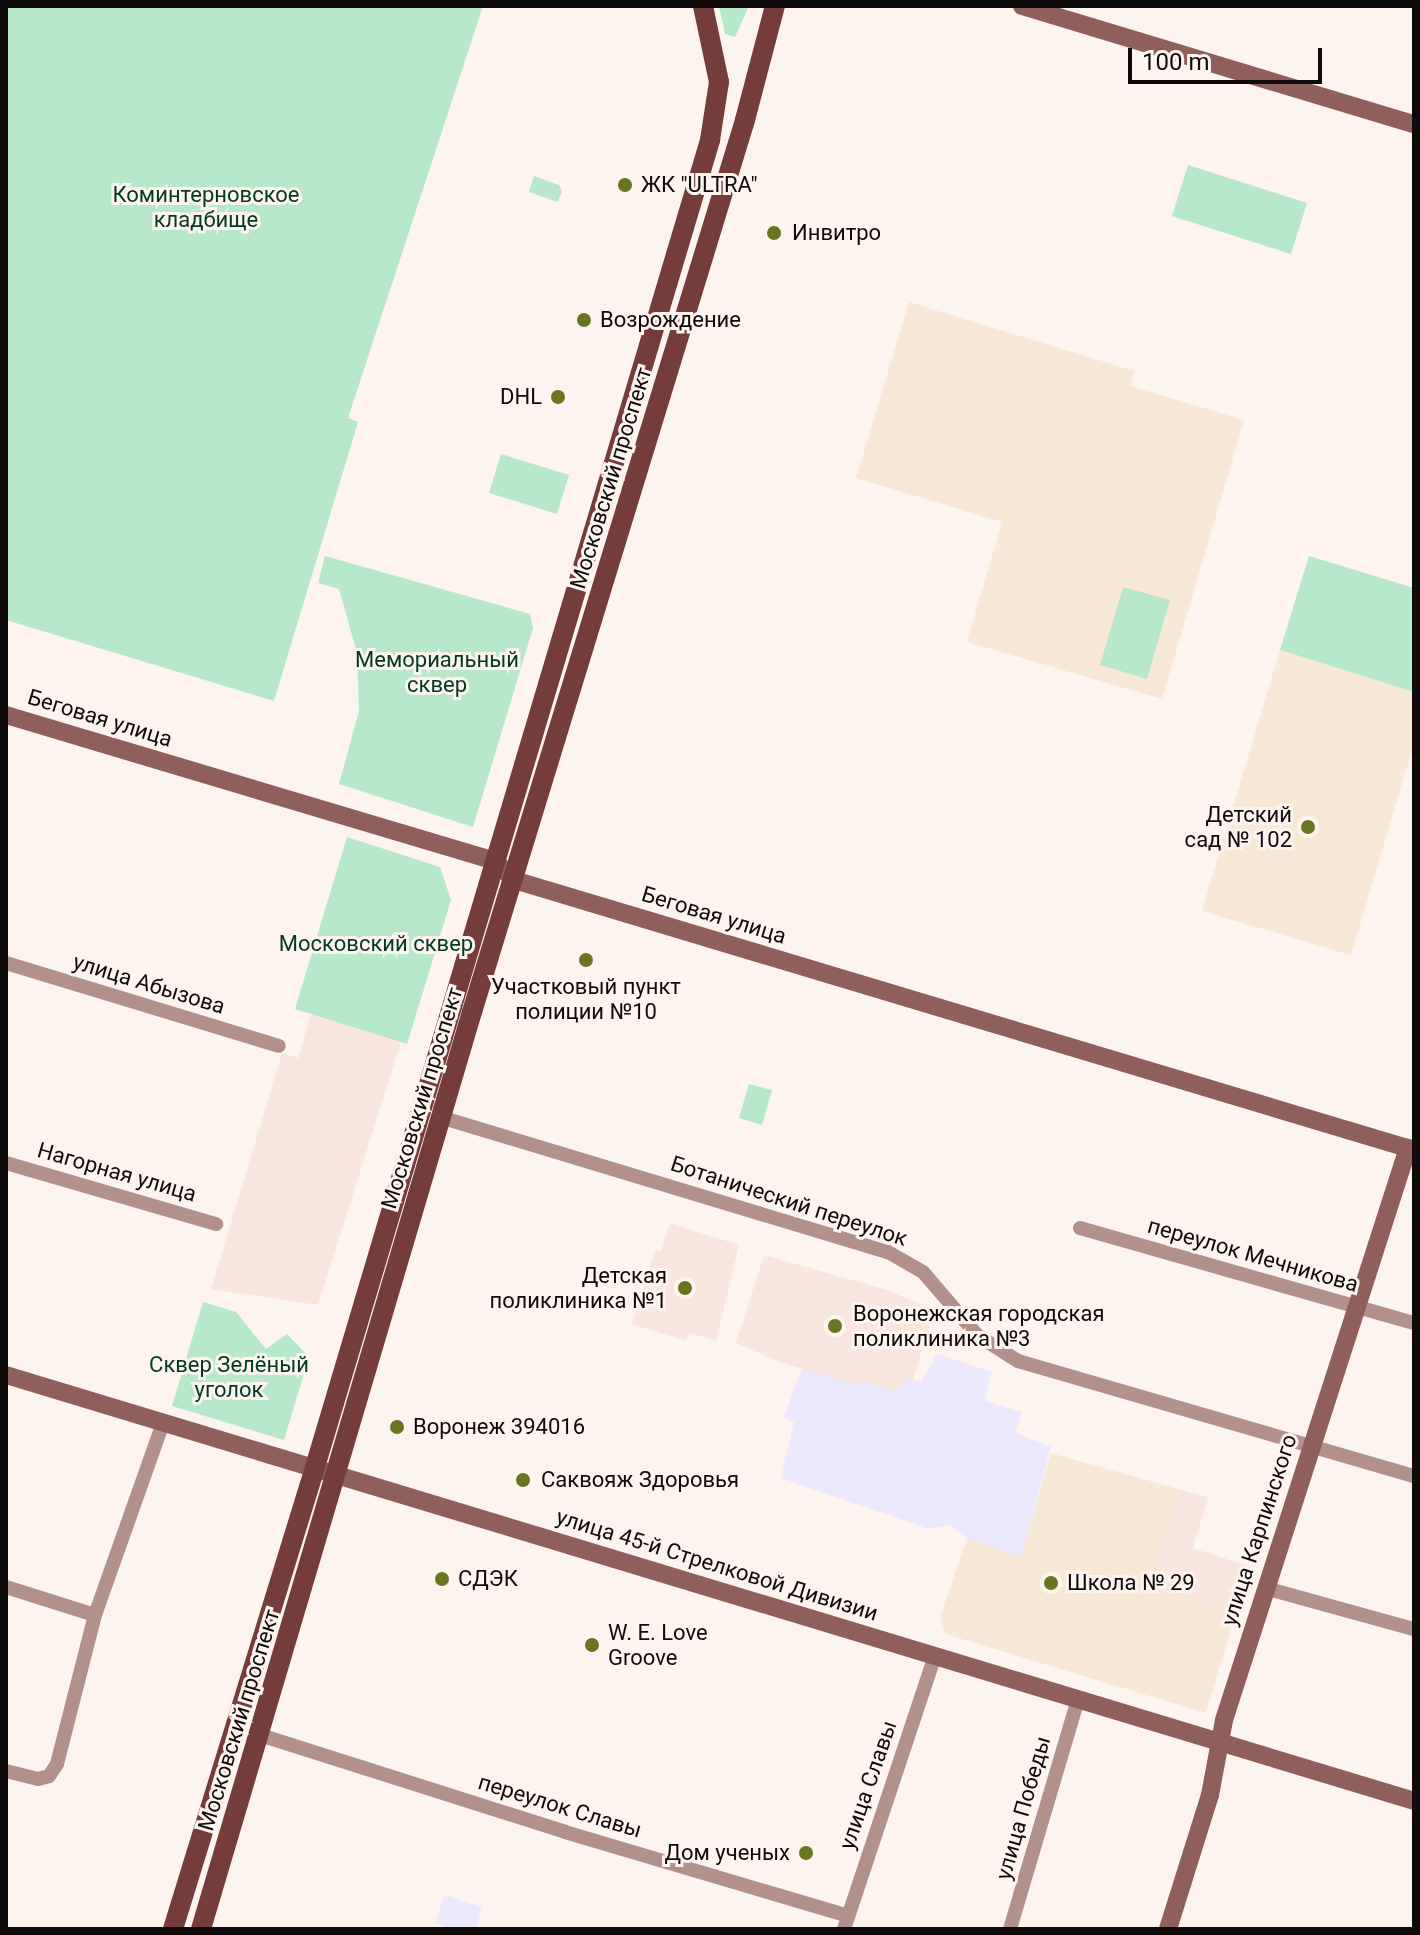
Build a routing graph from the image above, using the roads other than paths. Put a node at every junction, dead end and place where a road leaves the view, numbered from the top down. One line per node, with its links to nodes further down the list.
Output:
1 (703, 6): 6 (main road, Московский проспект)
2 (775, 6): 7 (main road, Московский проспект)
3 (1022, 6): 4 (street)
4 (1414, 124)
5 (6, 715): 6 (street, Беговая улица)
6 (495, 861): 7 (street, Беговая улица); 20 (main road, Московский проспект)
7 (514, 880): 10 (main road, Московский проспект); 11 (street, Беговая улица)
8 (6, 963): 9 (street, улица Абызова)
9 (279, 1046)
10 (440, 1117): 19 (street, Ботанический переулок); 21 (main road, Московский проспект)
11 (1411, 1149): 15 (street, улица Карпинского)
12 (6, 1163): 13 (street, Нагорная улица)
13 (216, 1224)
14 (1080, 1228): 15 (street, переулок Мечникова)
15 (1355, 1309): 16 (street, переулок Мечникова); 19 (street, улица Карпинского)
16 (1414, 1323)
17 (6, 1375): 18 (street, улица 45-й Стрелковой Дивизии)
18 (163, 1423): 20 (street, улица 45-й Стрелковой Дивизии); 25 (street)
19 (1312, 1444): 22 (street, Ботанический переулок); 24 (street, улица Карпинского)
20 (315, 1467): 21 (street, улица 45-й Стрелковой Дивизии); 34 (main road, Московский проспект)
21 (338, 1474): 27 (street, улица 45-й Стрелковой Дивизии); 29 (main road, Московский проспект)
22 (1414, 1476)
23 (6, 1587): 25 (street)
24 (1265, 1588): 26 (street); 30 (street, улица Карпинского)
25 (95, 1615): 31 (street)
26 (1414, 1629)
27 (935, 1656): 28 (street, улица 45-й Стрелковой Дивизии); 33 (street, улица Славы)
28 (1078, 1700): 30 (street, улица 45-й Стрелковой Дивизии); 36 (street, улица Победы)
29 (260, 1735): 33 (street, переулок Славы); 35 (main road, Московский проспект)
30 (1220, 1743): 32 (street, улица 45-й Стрелковой Дивизии); 37 (street, улица Карпинского)
31 (6, 1771)
32 (1414, 1801)
33 (846, 1922)
34 (173, 1929)
35 (201, 1929)
36 (1010, 1929)
37 (1168, 1929)

